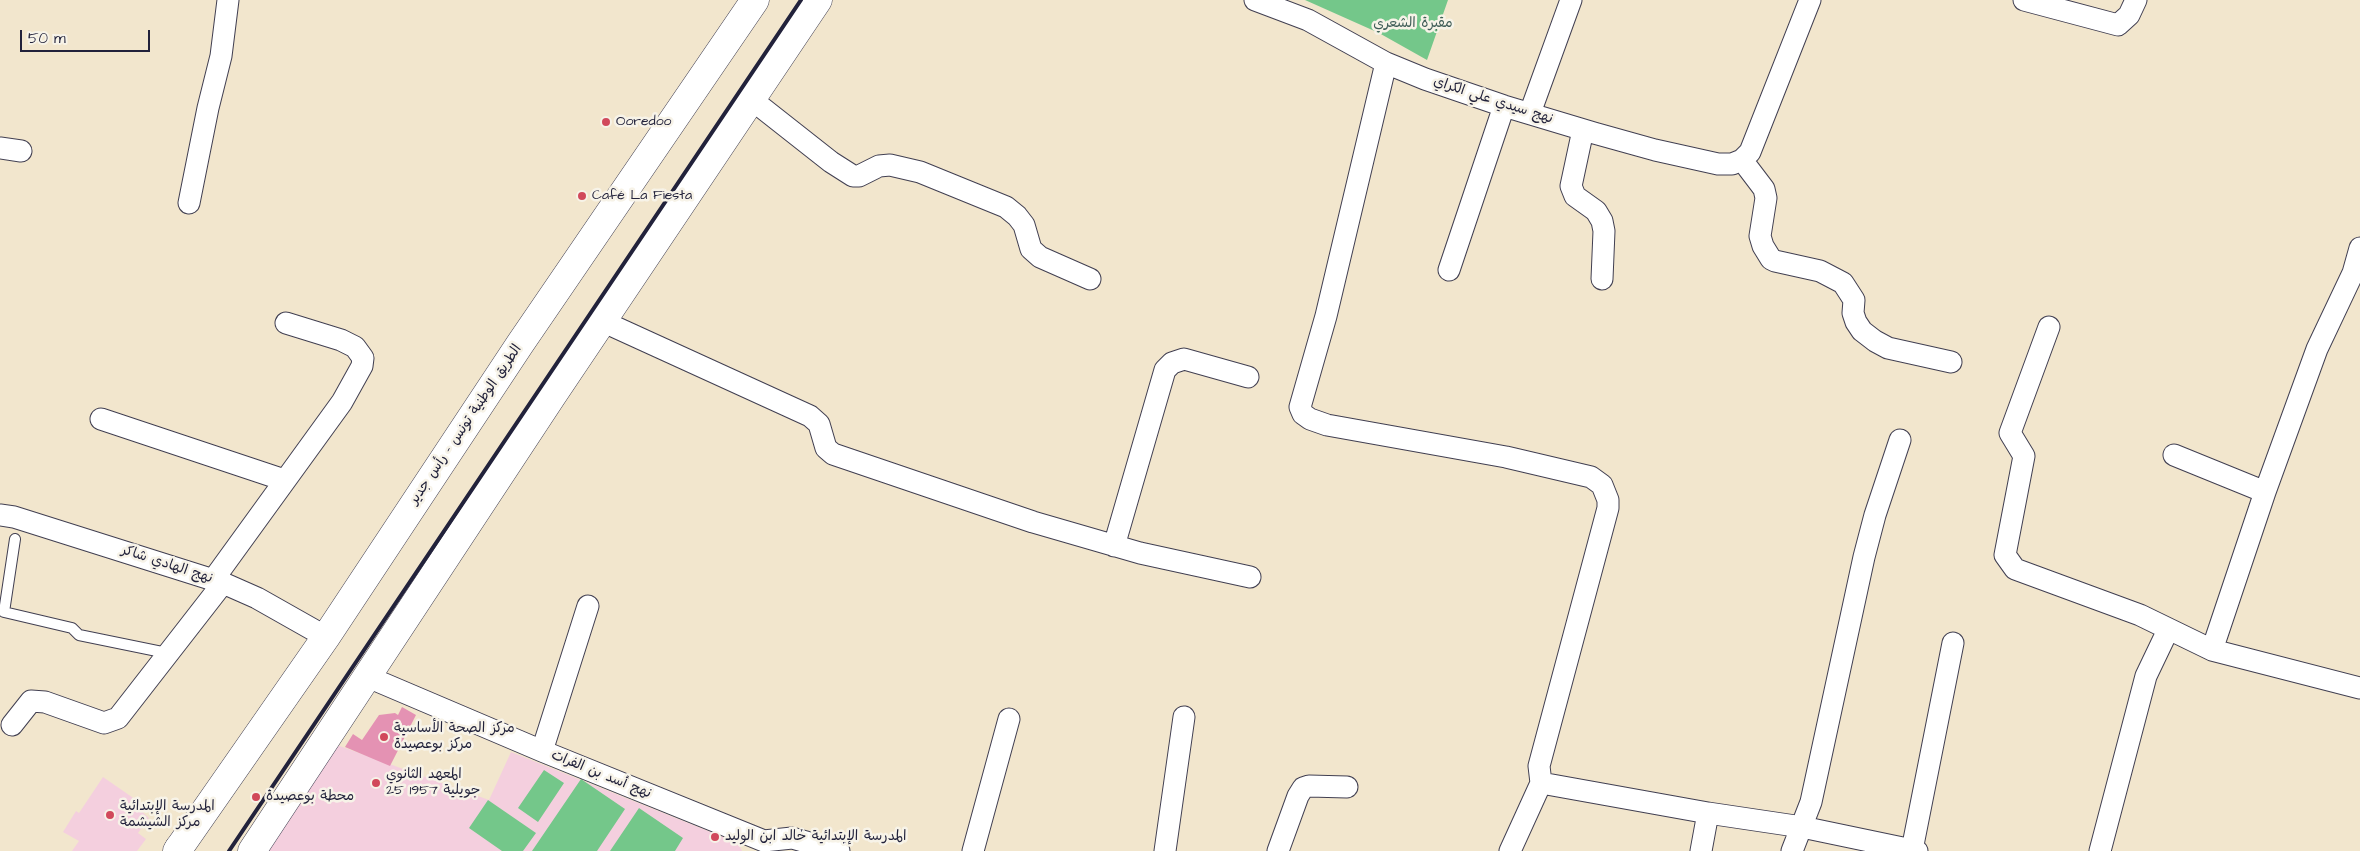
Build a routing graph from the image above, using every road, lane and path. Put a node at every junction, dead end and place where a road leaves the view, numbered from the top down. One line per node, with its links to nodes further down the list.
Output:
1 (228, 0): 17 (street)
2 (755, 0): 40 (street, الطريق الوطنية تونس - رأس جدير)
3 (818, 0): 10 (street)
4 (1255, 0): 9 (street, نهج سيدي علي الكراي)
5 (1571, 0): 12 (street)
6 (1810, 0): 16 (street)
7 (2024, 0): 8 (street)
8 (2136, 0)
9 (1386, 64): 11 (street, نهج سيدي علي الكراي); 50 (street)
10 (751, 99): 21 (street); 24 (street)
11 (1504, 106): 12 (street, نهج سيدي علي الكراي); 19 (street)
12 (1530, 113): 13 (street, نهج سيدي علي الكراي)
13 (1583, 130): 16 (street, نهج سيدي علي الكراي); 22 (street)
14 (0, 148): 15 (street)
15 (21, 151)
16 (1742, 160): 26 (street)
17 (189, 203)
18 (2360, 248): 20 (street)
19 (1449, 270)
20 (2356, 274): 32 (street)
21 (1090, 279)
22 (1602, 279)
23 (286, 322): 31 (street)
24 (604, 322): 35 (street); 44 (street)
25 (2049, 327): 39 (street)
26 (1951, 362)
27 (1248, 377): 35 (street)
28 (101, 419): 31 (street)
29 (1900, 440): 53 (street)
30 (2174, 455): 32 (street)
31 (284, 480): 37 (street)
32 (2265, 492): 42 (street)
33 (0, 515): 37 (street, نهج الهادي شاكر)
34 (15, 539): 43 (lane)
35 (1114, 546): 36 (street)
36 (1250, 577)
37 (218, 582): 40 (street, نهج الهادي شاكر); 43 (street)
38 (588, 606): 49 (street)
39 (2168, 630): 42 (street); 65 (street)
40 (326, 637): 55 (street, الطريق الوطنية تونس - رأس جدير)
41 (1953, 643): 56 (street)
42 (2212, 650): 45 (street)
43 (167, 653): 48 (street)
44 (368, 677): 49 (street, نهج أسد بن الفرات); 57 (street)
45 (2360, 688)
46 (1184, 717): 60 (street)
47 (1009, 719): 59 (street)
48 (12, 725)
49 (542, 752): 54 (street, نهج أسد بن الفرات)
50 (1541, 783): 52 (street); 62 (street)
51 (1347, 786): 61 (street)
52 (1708, 813): 53 (street); 63 (street)
53 (1802, 827): 56 (street); 64 (street)
54 (763, 846): 58 (street, نهج أسد بن الفرات)
55 (178, 850)
56 (1915, 850)
57 (252, 851)
58 (839, 851)
59 (973, 851)
60 (1165, 851)
61 (1278, 851)
62 (1510, 851)
63 (1701, 851)
64 (1792, 851)
65 (2100, 851)

